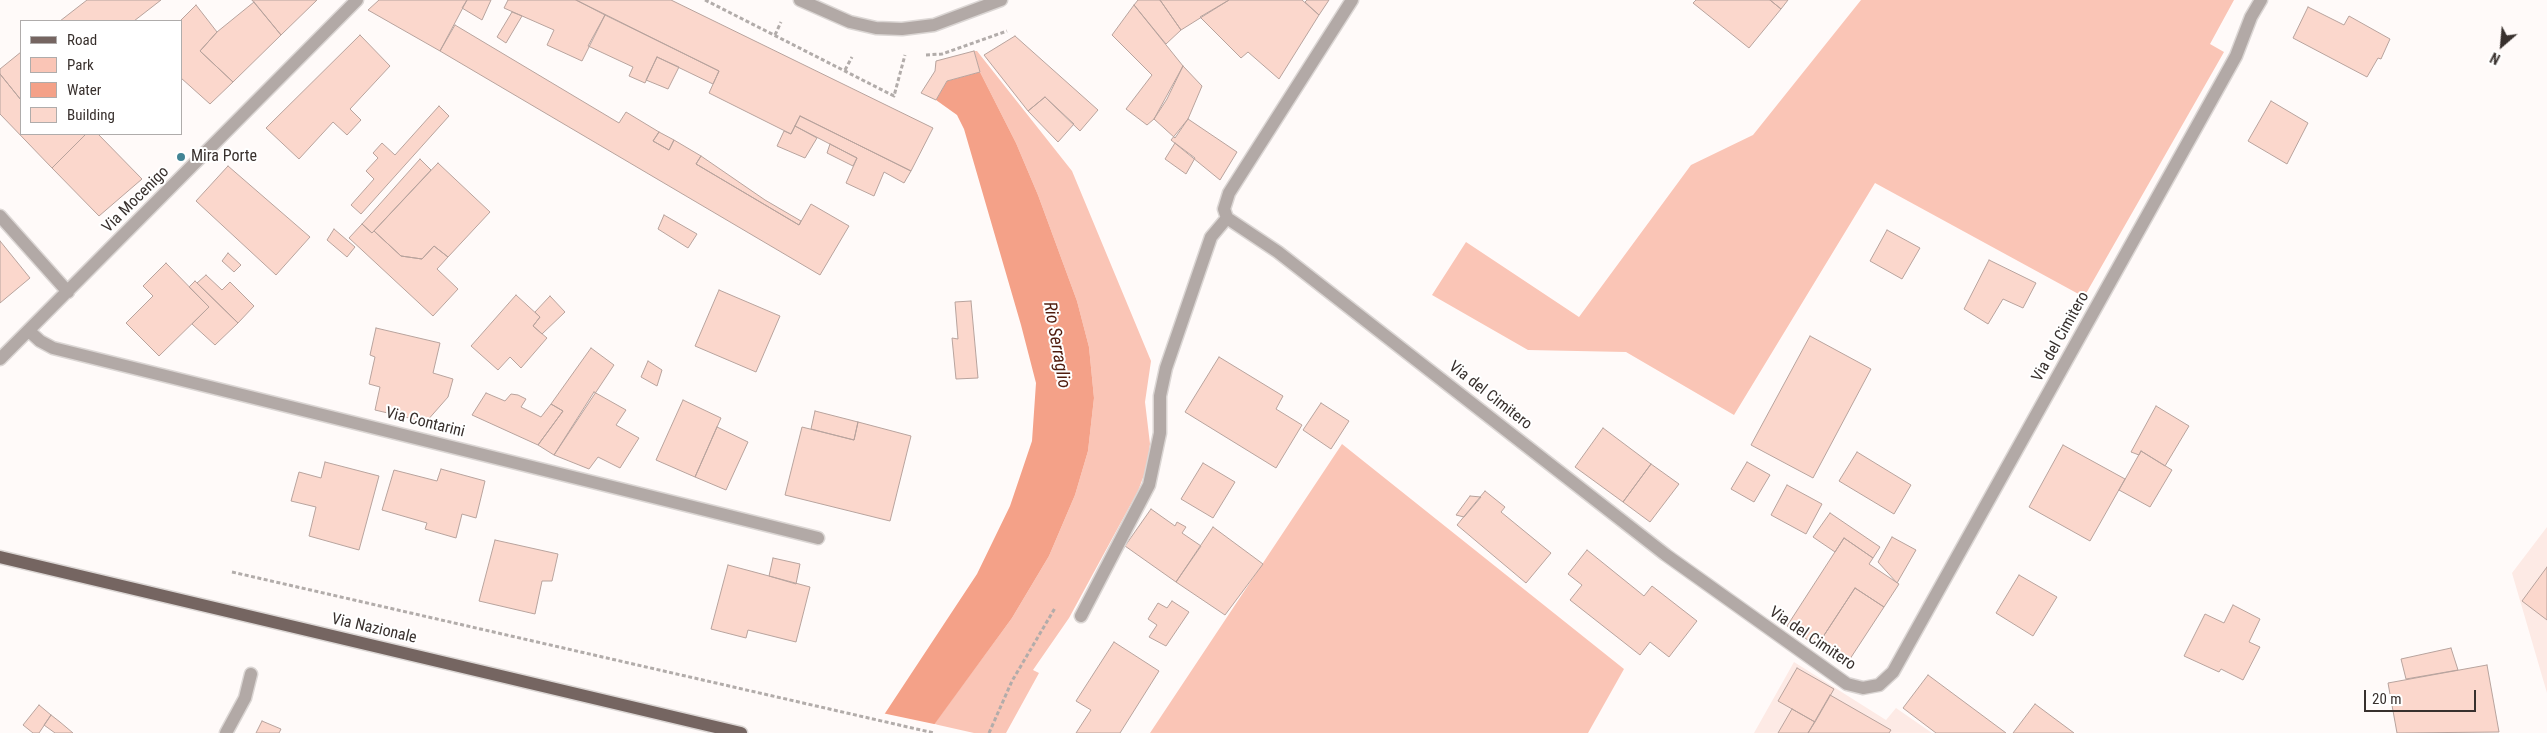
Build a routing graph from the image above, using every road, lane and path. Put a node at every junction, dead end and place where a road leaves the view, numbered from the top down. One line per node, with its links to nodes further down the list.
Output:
1 (357, 0): 12 (street, Via Mocenigo)
2 (800, 0): 3 (street)
3 (1001, 0)
4 (1352, 0): 11 (street)
5 (2261, 0): 11 (street, Via del Cimitero)
6 (781, 22): 7 (path)
7 (775, 35)
8 (852, 57): 9 (path)
9 (845, 70)
10 (0, 216): 12 (street)
11 (1227, 218): 18 (street)
12 (68, 292): 13 (street, Via Mocenigo)
13 (29, 331): 14 (street, Via Mocenigo); 15 (street, Via Contarini)
14 (0, 359)
15 (818, 538)
16 (0, 557): 21 (main road, Via Nazionale)
17 (232, 572): 22 (path)
18 (1081, 616)
19 (251, 674): 20 (street)
20 (226, 733)
21 (741, 733)
22 (934, 733)

